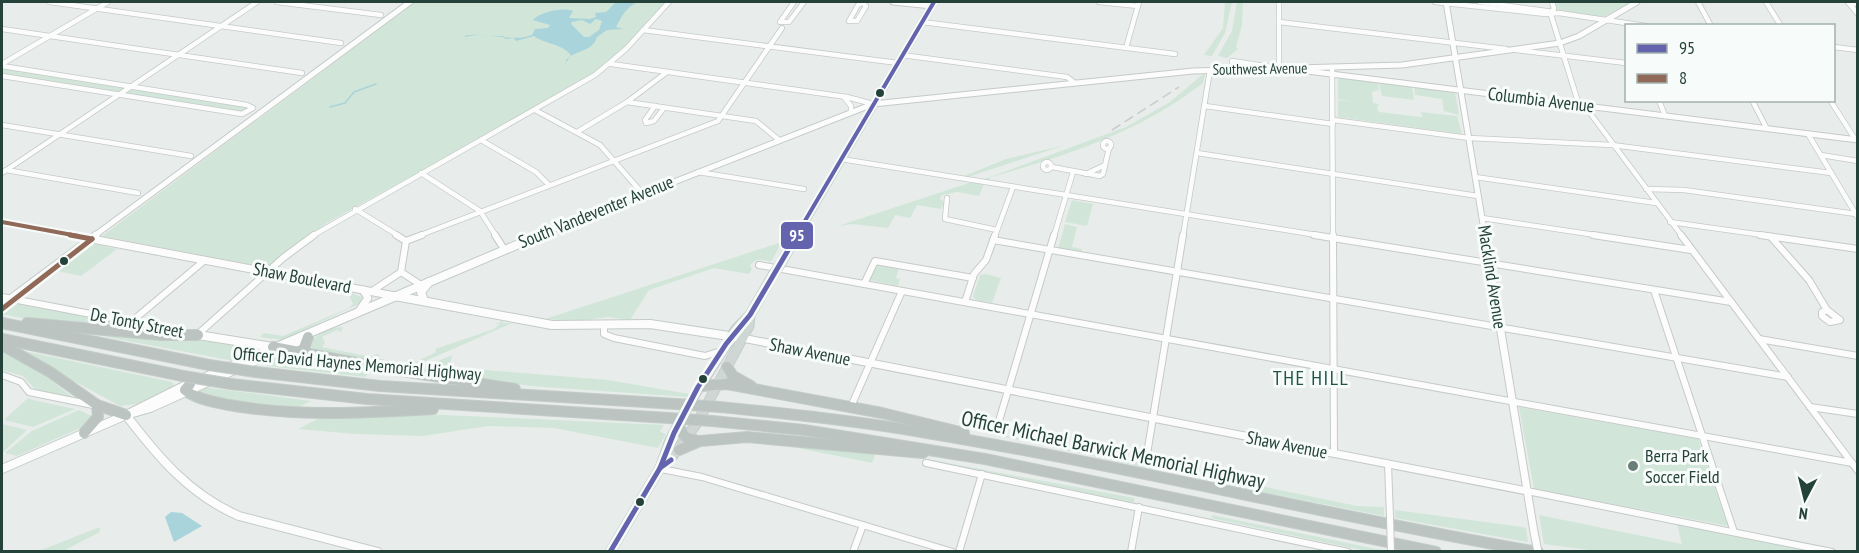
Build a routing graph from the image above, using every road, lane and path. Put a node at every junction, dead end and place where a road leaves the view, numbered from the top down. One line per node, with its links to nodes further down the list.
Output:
1 (50, 2): 25 (street)
2 (108, 2): 25 (street)
3 (257, 2): 35 (street)
4 (277, 2): 28 (street)
5 (410, 2): 130 (street)
6 (669, 2): 38 (street)
7 (794, 2): 8 (street)
8 (804, 2)
9 (864, 2): 9 (street)
10 (893, 2): 22 (street)
11 (1099, 2): 23 (street)
12 (1122, 2): 23 (street)
13 (1279, 2): 31 (street)
14 (1434, 2): 15 (street)
15 (1446, 2): 26 (street); 41 (street, Macklind Avenue)
16 (1480, 2): 26 (street)
17 (1552, 2): 26 (street)
18 (1636, 2): 29 (street, Southwest Avenue)
19 (1698, 2): 33 (street)
20 (1766, 2): 34 (street)
21 (1850, 2): 24 (street); 27 (street)
22 (933, 4): 30 (main road)
23 (1139, 4): 45 (street)
24 (1857, 4)
25 (97, 8): 35 (street); 39 (street)
26 (1551, 12): 29 (street); 42 (street)
27 (1857, 14)
28 (381, 15)
29 (1606, 20): 32 (street); 42 (street, Southwest Avenue)
30 (922, 22): 45 (street); 50 (main road)
31 (1279, 22): 41 (street); 57 (street)
32 (1633, 24)
33 (1710, 24)
34 (1780, 24)
35 (221, 27): 40 (street); 48 (street)
36 (782, 28): 43 (street)
37 (2, 29): 39 (street)
38 (643, 30): 43 (street); 55 (street)
39 (50, 36): 48 (street); 56 (street)
40 (341, 43)
41 (1453, 43): 46 (street); 52 (street, Macklind Avenue)
42 (1560, 43): 46 (street, Southwest Avenue); 51 (street)
43 (770, 47): 53 (street); 63 (street)
44 (1835, 47): 47 (street)
45 (1126, 48): 49 (street)
46 (1513, 50): 51 (street); 52 (street, Southwest Avenue)
47 (1857, 50)
48 (179, 54): 61 (street); 65 (street)
49 (1175, 54)
50 (902, 55): 53 (main road); 64 (street)
51 (1564, 56): 54 (street); 74 (street)
52 (1455, 58): 59 (street, Southwest Avenue); 66 (street, Macklind Avenue)
53 (898, 63): 73 (main road)
54 (1625, 63)
55 (611, 64): 60 (street); 78 (street)
56 (2, 65): 65 (street)
57 (1279, 68): 58 (street, Southwest Avenue); 59 (street, Columbia Avenue)
58 (1211, 71): 64 (street, Southwest Avenue); 76 (street)
59 (1332, 71): 66 (street, Columbia Avenue); 82 (street)
60 (667, 72): 63 (street); 69 (street)
61 (302, 73)
62 (2, 75): 67 (street)
63 (745, 82): 68 (street); 80 (street)
64 (1075, 83): 73 (street, Southwest Avenue)
65 (131, 86): 67 (street); 67 (street)
66 (1460, 90): 74 (street, Columbia Avenue); 88 (street, Macklind Avenue)
67 (119, 94): 86 (street)
68 (842, 96): 73 (street); 79 (street)
69 (627, 102): 75 (street); 85 (street)
70 (1660, 102): 81 (street)
71 (1753, 102): 84 (street)
72 (1831, 102): 90 (street)
73 (873, 104): 79 (main road, South Vandeventer Avenue); 97 (main road)
74 (1582, 105): 81 (street, Columbia Avenue); 92 (street)
75 (655, 106): 77 (street); 77 (street)
76 (1204, 106): 82 (street); 94 (street)
77 (664, 108): 80 (street)
78 (535, 110): 85 (street); 89 (street)
79 (851, 112): 91 (main road, South Vandeventer Avenue)
80 (722, 116): 91 (street); 98 (street)
81 (1665, 116): 84 (street, Columbia Avenue)
82 (1333, 122): 88 (street); 106 (street)
83 (2, 125): 86 (street)
84 (1767, 129): 87 (street, Columbia Avenue)
85 (577, 132): 98 (street)
86 (60, 134): 95 (street); 102 (street)
87 (1808, 134): 90 (street, Columbia Avenue); 96 (street)
88 (1468, 138): 92 (street); 109 (street, Macklind Avenue)
89 (481, 140): 105 (street); 110 (street)
90 (1856, 140)
91 (778, 141): 103 (main road, South Vandeventer Avenue)
92 (1612, 145): 107 (street); 113 (street)
93 (1109, 148): 100 (street)
94 (1197, 153): 106 (street); 122 (street)
95 (191, 156)
96 (1821, 156): 99 (street); 107 (street)
97 (841, 159): 111 (street); 163 (main road, bridge)
98 (614, 160): 110 (street); 115 (street)
99 (1857, 161)
100 (1105, 165): 108 (street); 108 (street)
101 (1052, 168): 104 (street)
102 (3, 171): 114 (street)
103 (698, 172): 112 (street); 115 (main road, South Vandeventer Avenue)
104 (1073, 172): 108 (street); 116 (street)
105 (421, 173): 120 (street); 121 (street)
106 (1334, 173): 117 (street); 129 (street)
107 (1831, 173): 123 (street)
108 (1085, 174)
109 (1475, 177): 117 (street, Macklind Avenue); 119 (street)
110 (549, 185): 121 (street)
111 (1013, 187): 116 (street); 127 (street)
112 (804, 189)
113 (1646, 189): 119 (street); 123 (street)
114 (138, 193)
115 (643, 194): 133 (main road, South Vandeventer Avenue)
116 (1067, 195): 122 (street); 136 (street)
117 (1478, 196): 124 (street, Macklind Avenue)
118 (947, 198): 127 (street)
119 (1656, 203): 126 (street)
120 (355, 209): 131 (street); 140 (street)
121 (480, 211): 131 (street); 133 (street)
122 (1186, 215): 129 (street); 142 (street)
123 (1857, 216)
124 (1482, 218): 135 (street); 138 (street, Macklind Avenue)
125 (2, 222): 130 (street, Shaw Boulevard)
126 (1670, 222): 128 (street); 135 (street)
127 (997, 230): 132 (street)
128 (1771, 237): 134 (street); 160 (street)
129 (1335, 238): 138 (street); 154 (street)
130 (92, 239): 137 (street, Shaw Boulevard); 153 (street)
131 (406, 240): 141 (street)
132 (993, 240): 136 (street); 143 (street)
133 (504, 249): 144 (main road, South Vandeventer Avenue)
134 (1857, 249)
135 (1691, 250): 157 (street)
136 (1050, 251): 142 (street); 162 (street)
137 (205, 260): 140 (street, Shaw Boulevard); 164 (street)
138 (1489, 263): 148 (street); 168 (street, Macklind Avenue)
139 (759, 265): 145 (street)
140 (268, 272): 147 (street, Shaw Boulevard); 169 (street)
141 (401, 272): 146 (street); 149 (street)
142 (1177, 272): 154 (street); 174 (street)
143 (973, 278): 145 (street); 156 (street)
144 (430, 280): 146 (main road, South Vandeventer Avenue); 155 (main road)
145 (864, 284): 150 (street)
146 (420, 285): 151 (main road, South Vandeventer Avenue)
147 (363, 290): 149 (street, Shaw Boulevard); 161 (street)
148 (1654, 290): 157 (street); 184 (street)
149 (372, 291): 151 (street, Shaw Boulevard)
150 (902, 291): 156 (street); 185 (street)
151 (395, 296): 155 (main road, Shaw Boulevard); 161 (main road, South Vandeventer Avenue)
152 (2, 297): 153 (street, De Tonty Street)
153 (12, 299): 158 (street); 159 (street); 164 (street, De Tonty Street)
154 (1335, 299): 168 (street); 189 (street)
155 (424, 301): 166 (main road, Shaw Boulevard)
156 (965, 302): 162 (street)
157 (1731, 302): 175 (street)
158 (2, 305)
159 (2, 309)
160 (1827, 310)
161 (357, 312): 167 (main road, South Vandeventer Avenue)
162 (1031, 314): 174 (street); 195 (street)
163 (750, 315): 171 (main road); 172 (main road)
164 (130, 322): 169 (street, De Tonty Street)
165 (3, 324): 169 (highway); 197 (highway, Officer David Haynes Memorial Highway, bridge)
166 (604, 325): 171 (main road, Shaw Boulevard); 182 (street)
167 (322, 327): 170 (main road, South Vandeventer Avenue); 178 (main road, South Vandeventer Avenue)
168 (1500, 328): 184 (street); 199 (street, Macklind Avenue)
169 (198, 335): 176 (main road, De Tonty Street)
170 (308, 337): 178 (main road, South Vandeventer Avenue); 180 (highway)
171 (732, 337): 172 (main road, Shaw Boulevard); 179 (main road)
172 (742, 338): 185 (street, Shaw Avenue); 187 (main road)
173 (2, 339): 193 (highway, Officer David Haynes Memorial Highway)
174 (1166, 339): 189 (street); 207 (street)
175 (1760, 339): 183 (street); 191 (street)
176 (254, 344): 178 (main road, De Tonty Street); 181 (main road)
177 (2, 345): 201 (highway)
178 (278, 348): 180 (highway); 181 (main road, South Vandeventer Avenue); 186 (main road, South Vandeventer Avenue)
179 (724, 350): 182 (street); 188 (main road)
180 (308, 354): 197 (highway)
181 (253, 356): 186 (main road); 193 (main road, South Vandeventer Avenue)
182 (705, 356): 188 (street)
183 (1857, 356)
184 (1677, 358): 191 (street); 211 (street)
185 (870, 363): 195 (street, Shaw Avenue); 198 (street)
186 (242, 367): 193 (main road, South Vandeventer Avenue)
187 (727, 367): 192 (main road); 196 (highway)
188 (712, 369): 194 (main road)
189 (1334, 370): 199 (street); 216 (street)
190 (2, 375): 201 (street)
191 (1788, 377): 203 (street)
192 (718, 383): 194 (highway); 196 (highway); 212 (main road)
193 (186, 384): 202 (highway, Officer David Haynes Memorial Highway, bridge); 202 (highway); 205 (main road, South Vandeventer Avenue)
194 (702, 386): 208 (main road)
195 (1008, 390): 207 (street, Shaw Avenue); 209 (street)
196 (761, 392): 214 (highway)
197 (541, 396): 200 (highway, Officer David Haynes Memorial Highway)
198 (853, 402)
199 (1513, 402): 211 (street); 226 (street, Macklind Avenue)
200 (677, 404): 214 (highway, Officer Michael Barwick Memorial Highway, bridge)
201 (97, 405): 205 (highway); 210 (highway)
202 (475, 406): 206 (highway, Officer David Haynes Memorial Highway)
203 (1810, 407): 204 (street); 221 (street)
204 (1857, 414)
205 (126, 415): 210 (main road, South Vandeventer Avenue); 232 (main road)
206 (668, 418): 217 (highway, Officer Michael Barwick Memorial Highway, bridge)
207 (1154, 419): 216 (street, Shaw Avenue); 218 (street)
208 (678, 425): 212 (highway); 223 (main road)
209 (996, 431)
210 (84, 433): 222 (main road, South Vandeventer Avenue)
211 (1703, 437): 221 (street); 230 (street)
212 (687, 438): 213 (highway); 215 (main road)
213 (700, 441): 215 (highway); 217 (highway)
214 (985, 443): 241 (highway, Officer Michael Barwick Memorial Highway)
215 (679, 450): 223 (main road)
216 (1334, 454): 220 (street, Shaw Avenue)
217 (967, 455): 240 (highway, Officer Michael Barwick Memorial Highway)
218 (1146, 460)
219 (926, 463): 225 (street)
220 (1388, 464): 226 (street, Shaw Avenue); 228 (street)
221 (1852, 464): 224 (street)
222 (3, 466)
223 (660, 468): 229 (street); 233 (main road)
224 (1857, 471)
225 (982, 474): 227 (street); 236 (street)
226 (1527, 491): 230 (street, Shaw Avenue); 241 (street, Macklind Avenue, bridge)
227 (1139, 507): 231 (street); 237 (street)
228 (1390, 518): 239 (street, bridge)
229 (863, 525): 234 (street); 235 (street)
230 (1734, 532): 242 (street, Shaw Avenue)
231 (1335, 550): 238 (street)
232 (378, 552)
233 (610, 552)
234 (853, 552)
235 (953, 552)
236 (959, 552)
237 (1131, 552)
238 (1348, 552)
239 (1391, 552)
240 (1436, 552)
241 (1538, 552)
242 (1832, 552)

